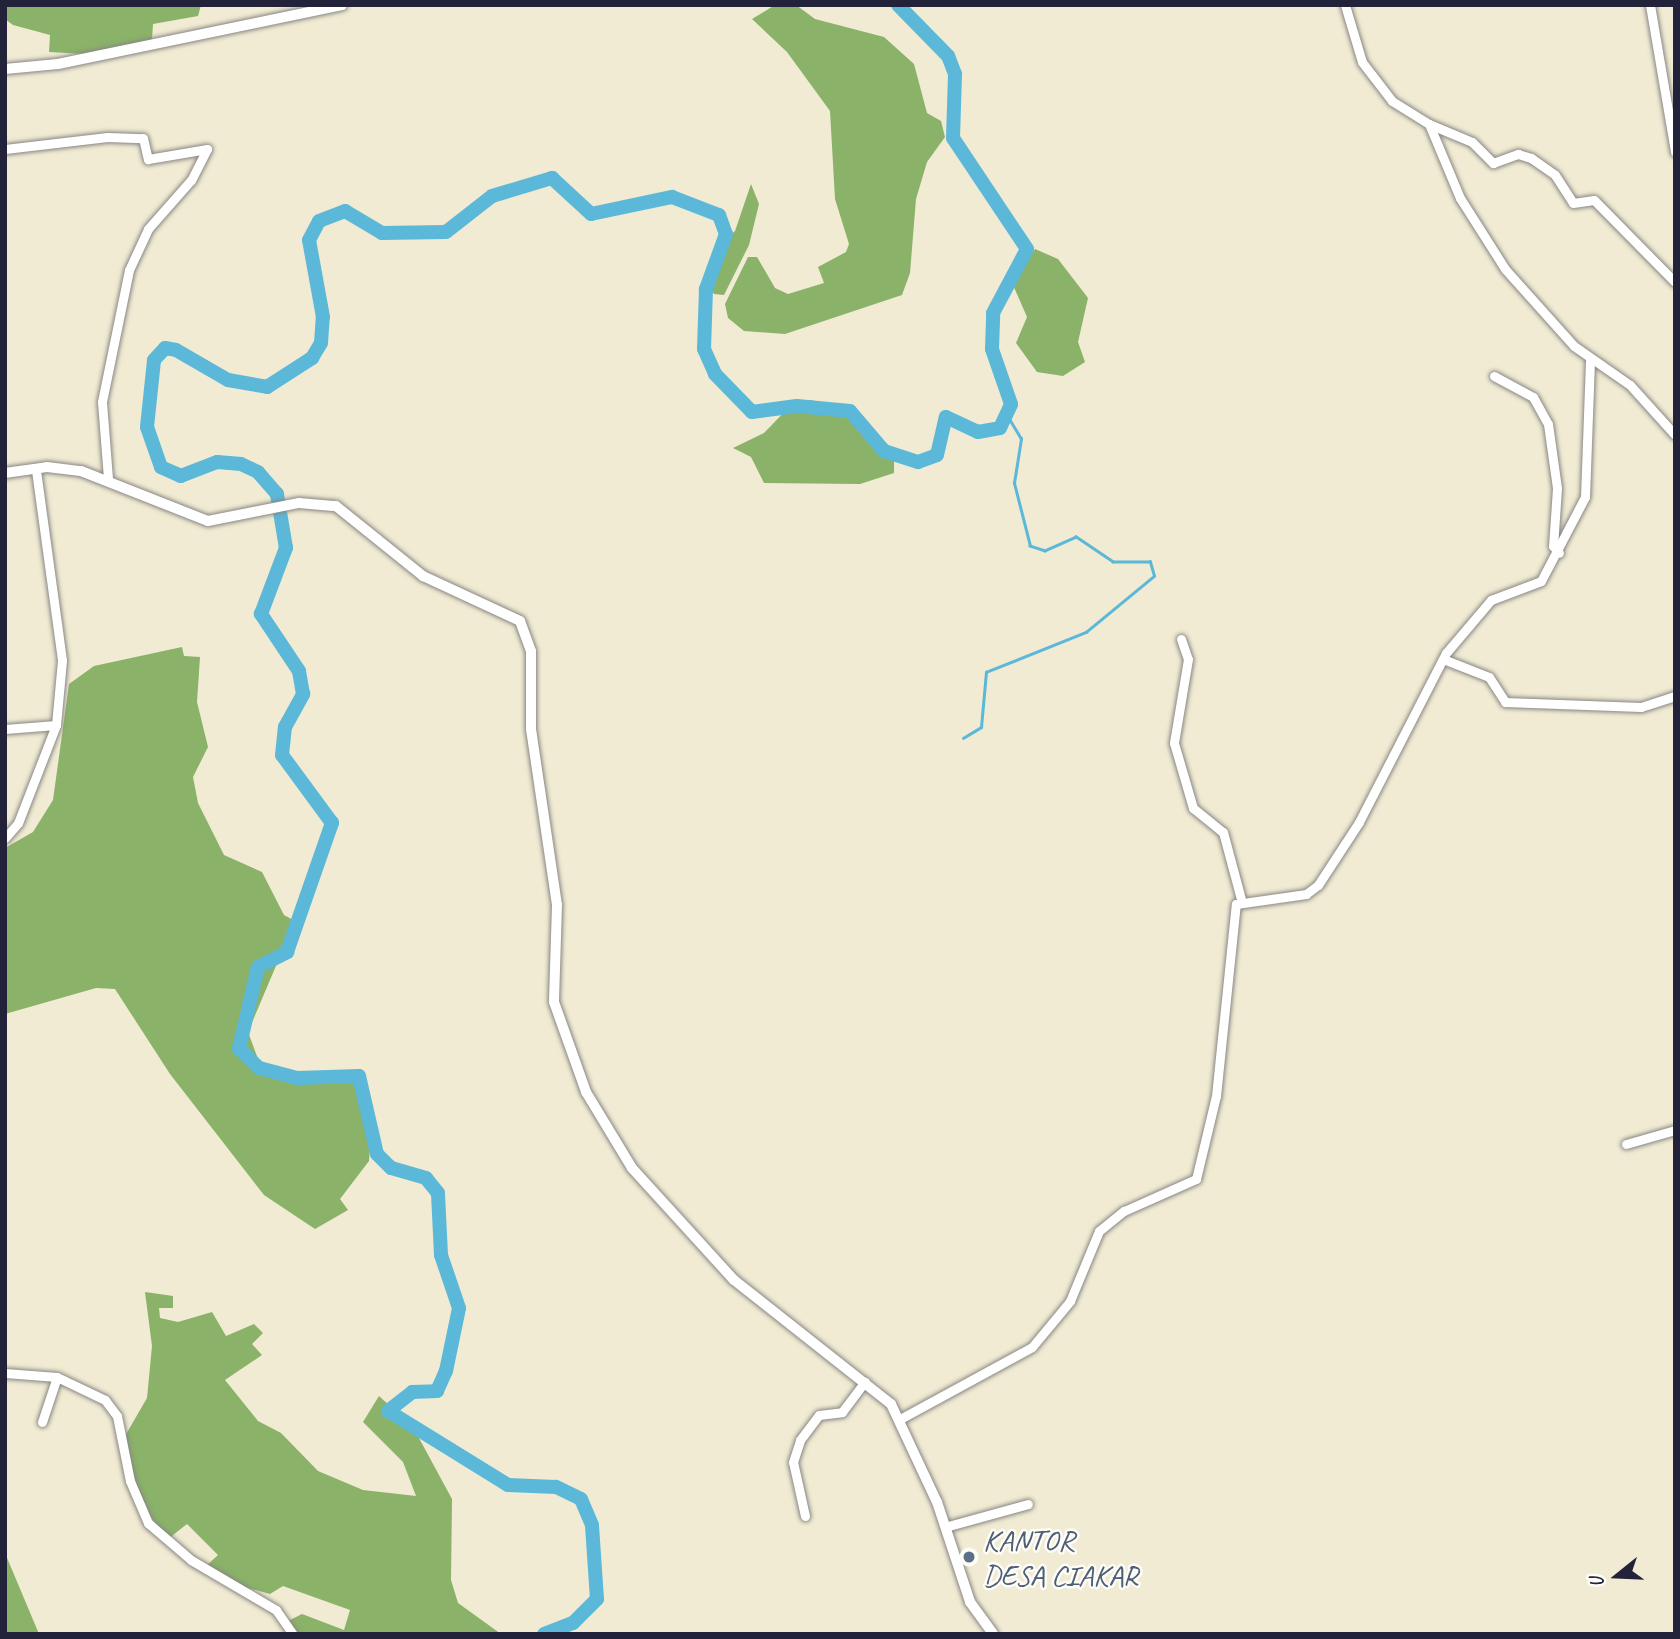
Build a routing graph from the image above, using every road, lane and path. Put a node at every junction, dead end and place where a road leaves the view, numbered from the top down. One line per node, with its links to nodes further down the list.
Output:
1 (342, 5): 4 (street)
2 (1345, 5): 5 (street)
3 (1650, 5): 7 (street)
4 (5, 69)
5 (1429, 124): 8 (street); 9 (street)
6 (5, 149): 14 (street)
7 (1675, 152)
8 (1675, 282)
9 (1590, 360): 11 (street); 15 (street)
10 (1494, 376): 15 (street)
11 (1675, 435)
12 (36, 468): 13 (street); 14 (street); 19 (street)
13 (5, 473)
14 (108, 479): 27 (street)
15 (1559, 553): 17 (street)
16 (1181, 639): 22 (street)
17 (1443, 659): 18 (street); 22 (street)
18 (1675, 696)
19 (56, 725): 20 (street); 21 (street)
20 (5, 729)
21 (5, 838)
22 (1241, 899): 28 (street)
23 (1675, 1130): 24 (street)
24 (1626, 1144)
25 (5, 1373): 26 (street)
26 (57, 1377): 29 (street); 33 (street)
27 (865, 1382): 28 (street); 31 (street)
28 (900, 1419): 32 (street)
29 (43, 1422)
30 (1028, 1504): 32 (street)
31 (804, 1516)
32 (946, 1527): 34 (street)
33 (293, 1634)
34 (993, 1634)

